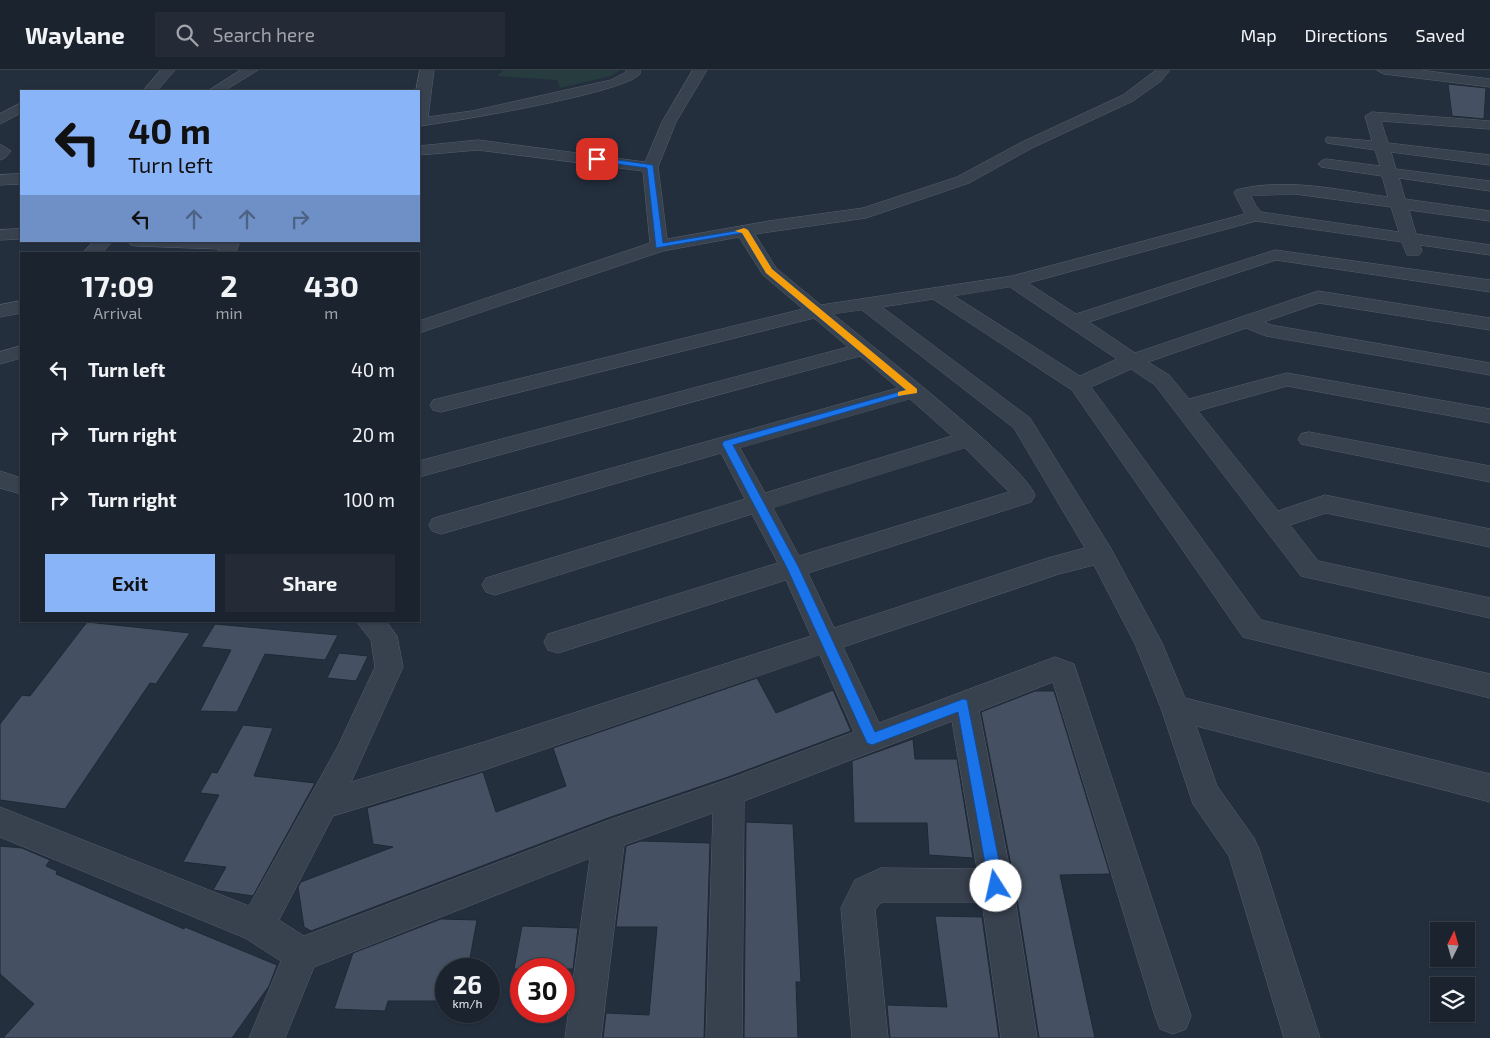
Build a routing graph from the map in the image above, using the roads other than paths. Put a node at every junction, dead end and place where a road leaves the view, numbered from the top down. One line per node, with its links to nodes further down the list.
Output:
1 (168, 70): 9 (street)
2 (251, 70): 10 (street)
3 (427, 70): 12 (street)
4 (633, 70): 14 (street)
5 (700, 70): 23 (street)
6 (1163, 70): 31 (street)
7 (1384, 70): 8 (street)
8 (1490, 83)
9 (151, 90)
10 (217, 90)
11 (20, 108): 13 (street)
12 (420, 113)
13 (0, 120)
14 (420, 122)
15 (1490, 125): 17 (street)
16 (1332, 140): 17 (street)
17 (1381, 146): 21 (street); 24 (street)
18 (0, 150): 20 (street)
19 (420, 150): 23 (street)
20 (0, 155)
21 (1490, 160)
22 (1326, 164): 24 (street)
23 (650, 167): 37 (street)
24 (1389, 173): 26 (street); 28 (street)
25 (12, 180): 27 (street)
26 (1490, 186)
27 (0, 194)
28 (1398, 204): 29 (street); 30 (street); 34 (street)
29 (1256, 216): 34 (street); 42 (street)
30 (1490, 216)
31 (744, 230): 37 (street); 48 (street)
32 (20, 234): 33 (street)
33 (0, 235)
34 (1409, 238): 38 (street); 41 (street)
35 (103, 242): 39 (street)
36 (168, 242): 40 (street)
37 (659, 246): 52 (street)
38 (1490, 250)
39 (93, 252)
40 (227, 252)
41 (1420, 275): 43 (street); 49 (street)
42 (1013, 280): 44 (street); 49 (street)
43 (1490, 286)
44 (937, 292): 45 (street); 58 (street)
45 (867, 304): 48 (street); 74 (street)
46 (20, 307): 47 (street)
47 (0, 311)
48 (818, 311): 53 (street); 60 (street)
49 (1074, 321): 56 (street)
50 (1247, 321): 51 (street); 56 (street); 57 (street)
51 (1490, 324)
52 (420, 327)
53 (863, 349): 59 (street); 66 (street)
54 (20, 352): 55 (street)
55 (0, 358)
56 (1133, 360): 58 (street); 61 (street)
57 (1490, 369)
58 (1079, 385): 81 (street)
59 (913, 391): 63 (street); 65 (street)
60 (441, 405)
61 (1183, 408): 62 (street); 71 (street)
62 (1490, 416)
63 (968, 439): 70 (street); 75 (street)
64 (1309, 439): 67 (street)
65 (727, 444): 70 (street); 72 (street)
66 (420, 469)
67 (1490, 474)
68 (0, 479): 69 (street)
69 (20, 486)
70 (759, 503): 75 (street); 76 (street)
71 (1273, 522): 73 (street); 77 (street)
72 (442, 525)
73 (1490, 538)
74 (1101, 554): 80 (street); 83 (street)
75 (793, 568): 79 (street); 80 (street)
76 (495, 585)
77 (1490, 608)
78 (370, 622): 87 (street)
79 (558, 642)
80 (827, 642): 84 (street); 87 (street)
81 (1490, 686)
82 (963, 704): 84 (street); 90 (street); 93 (street)
83 (1175, 708): 85 (street); 99 (street)
84 (872, 739): 86 (street)
85 (1490, 788)
86 (729, 793): 89 (street); 96 (street)
87 (322, 805): 91 (street)
88 (0, 822): 91 (street)
89 (609, 835): 92 (street); 95 (street)
90 (996, 886): 97 (street); 98 (street)
91 (256, 926): 92 (street)
92 (302, 954): 94 (street)
93 (1173, 1016)
94 (267, 1038)
95 (583, 1038)
96 (724, 1038)
97 (870, 1038)
98 (1019, 1038)
99 (1302, 1038)

